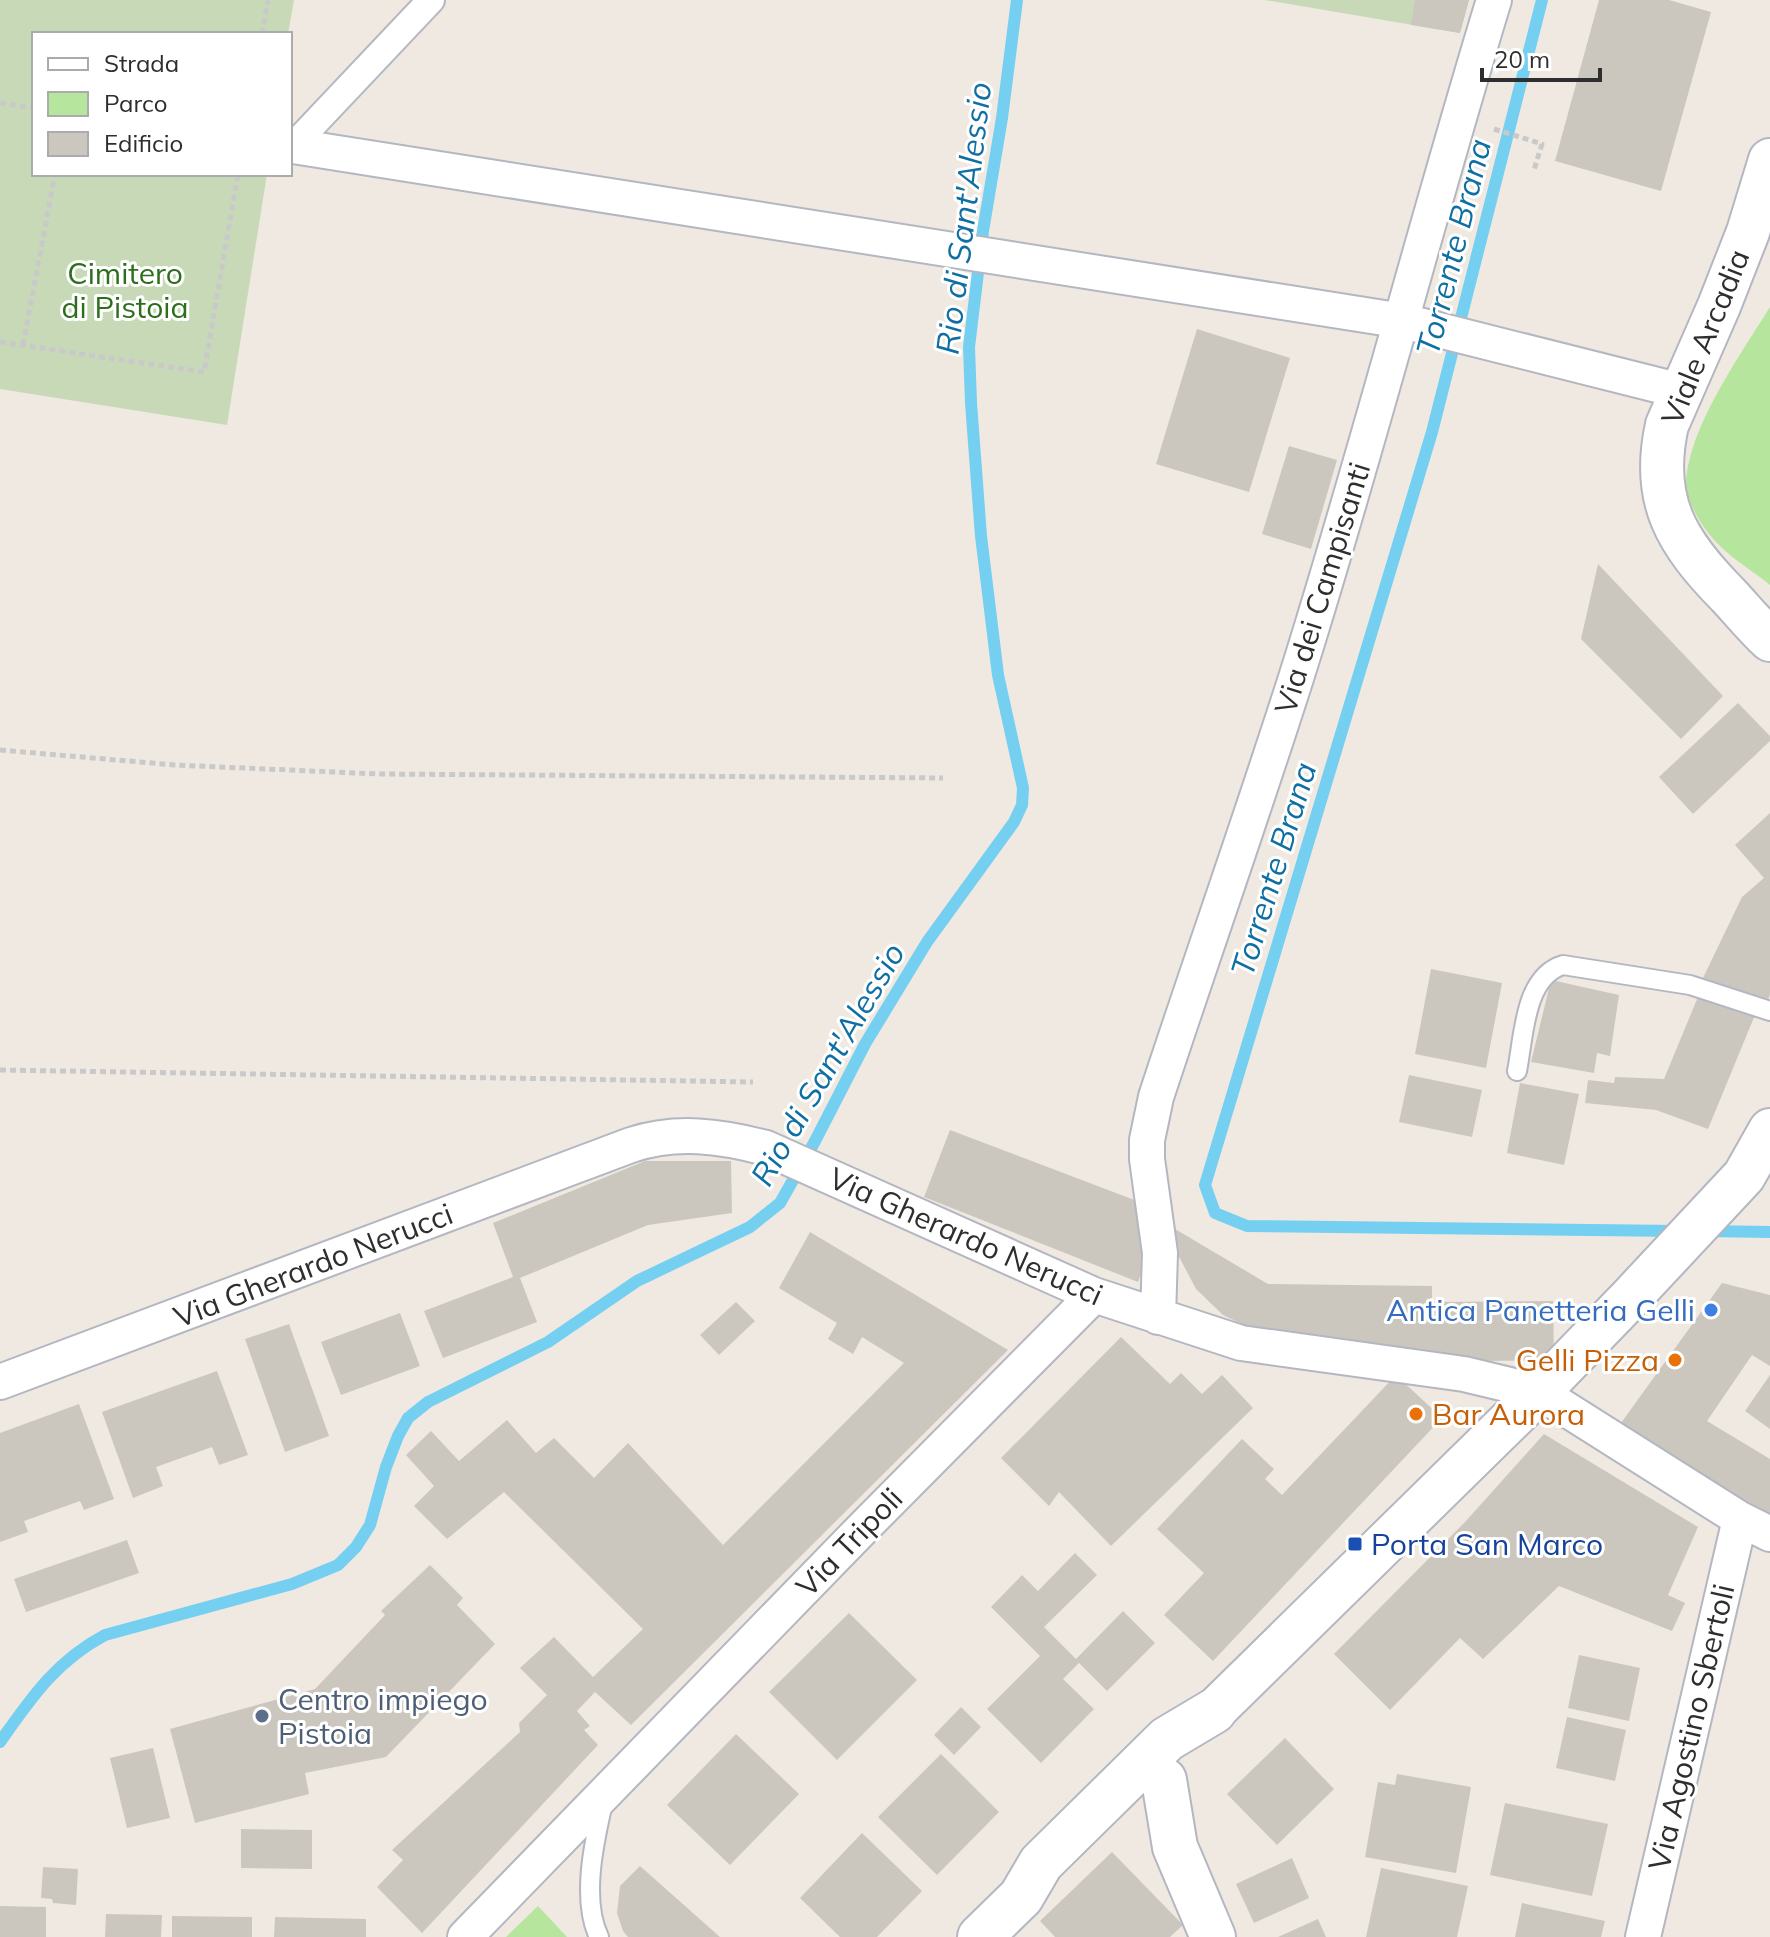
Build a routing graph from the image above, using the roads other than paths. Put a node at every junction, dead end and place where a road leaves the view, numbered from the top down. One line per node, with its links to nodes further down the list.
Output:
1 (431, 0): 3 (street)
2 (1494, 0): 5 (street, Via dei Campisanti)
3 (293, 146): 5 (street)
4 (1770, 160): 6 (street, Viale Arcadia)
5 (1415, 323): 6 (street); 14 (street, Via dei Campisanti)
6 (1663, 387): 7 (street, Viale Arcadia)
7 (1725, 593): 8 (street, Viale Arcadia); 9 (street, Viale Arcadia)
8 (1770, 615)
9 (1770, 640)
10 (1770, 1011): 11 (lane)
11 (1517, 1071)
12 (1770, 1130): 16 (street)
13 (1094, 1295): 14 (street, Via Gherardo Nerucci); 15 (street, Via Gherardo Nerucci); 20 (street, Via Tripoli)
14 (1158, 1317): 16 (street, Via Gherardo Nerucci)
15 (0, 1382)
16 (1539, 1392): 17 (street, Via Gherardo Nerucci); 18 (street)
17 (1755, 1526): 22 (street, Via Agostino Sbertoli)
18 (1214, 1711): 19 (main road); 21 (main road)
19 (1164, 1780): 21 (main road); 26 (main road)
20 (606, 1792): 23 (street, Via Tripoli); 24 (lane)
21 (1021, 1897): 25 (main road)
22 (1643, 1936)
23 (465, 1937)
24 (599, 1937)
25 (980, 1937)
26 (1213, 1937)

